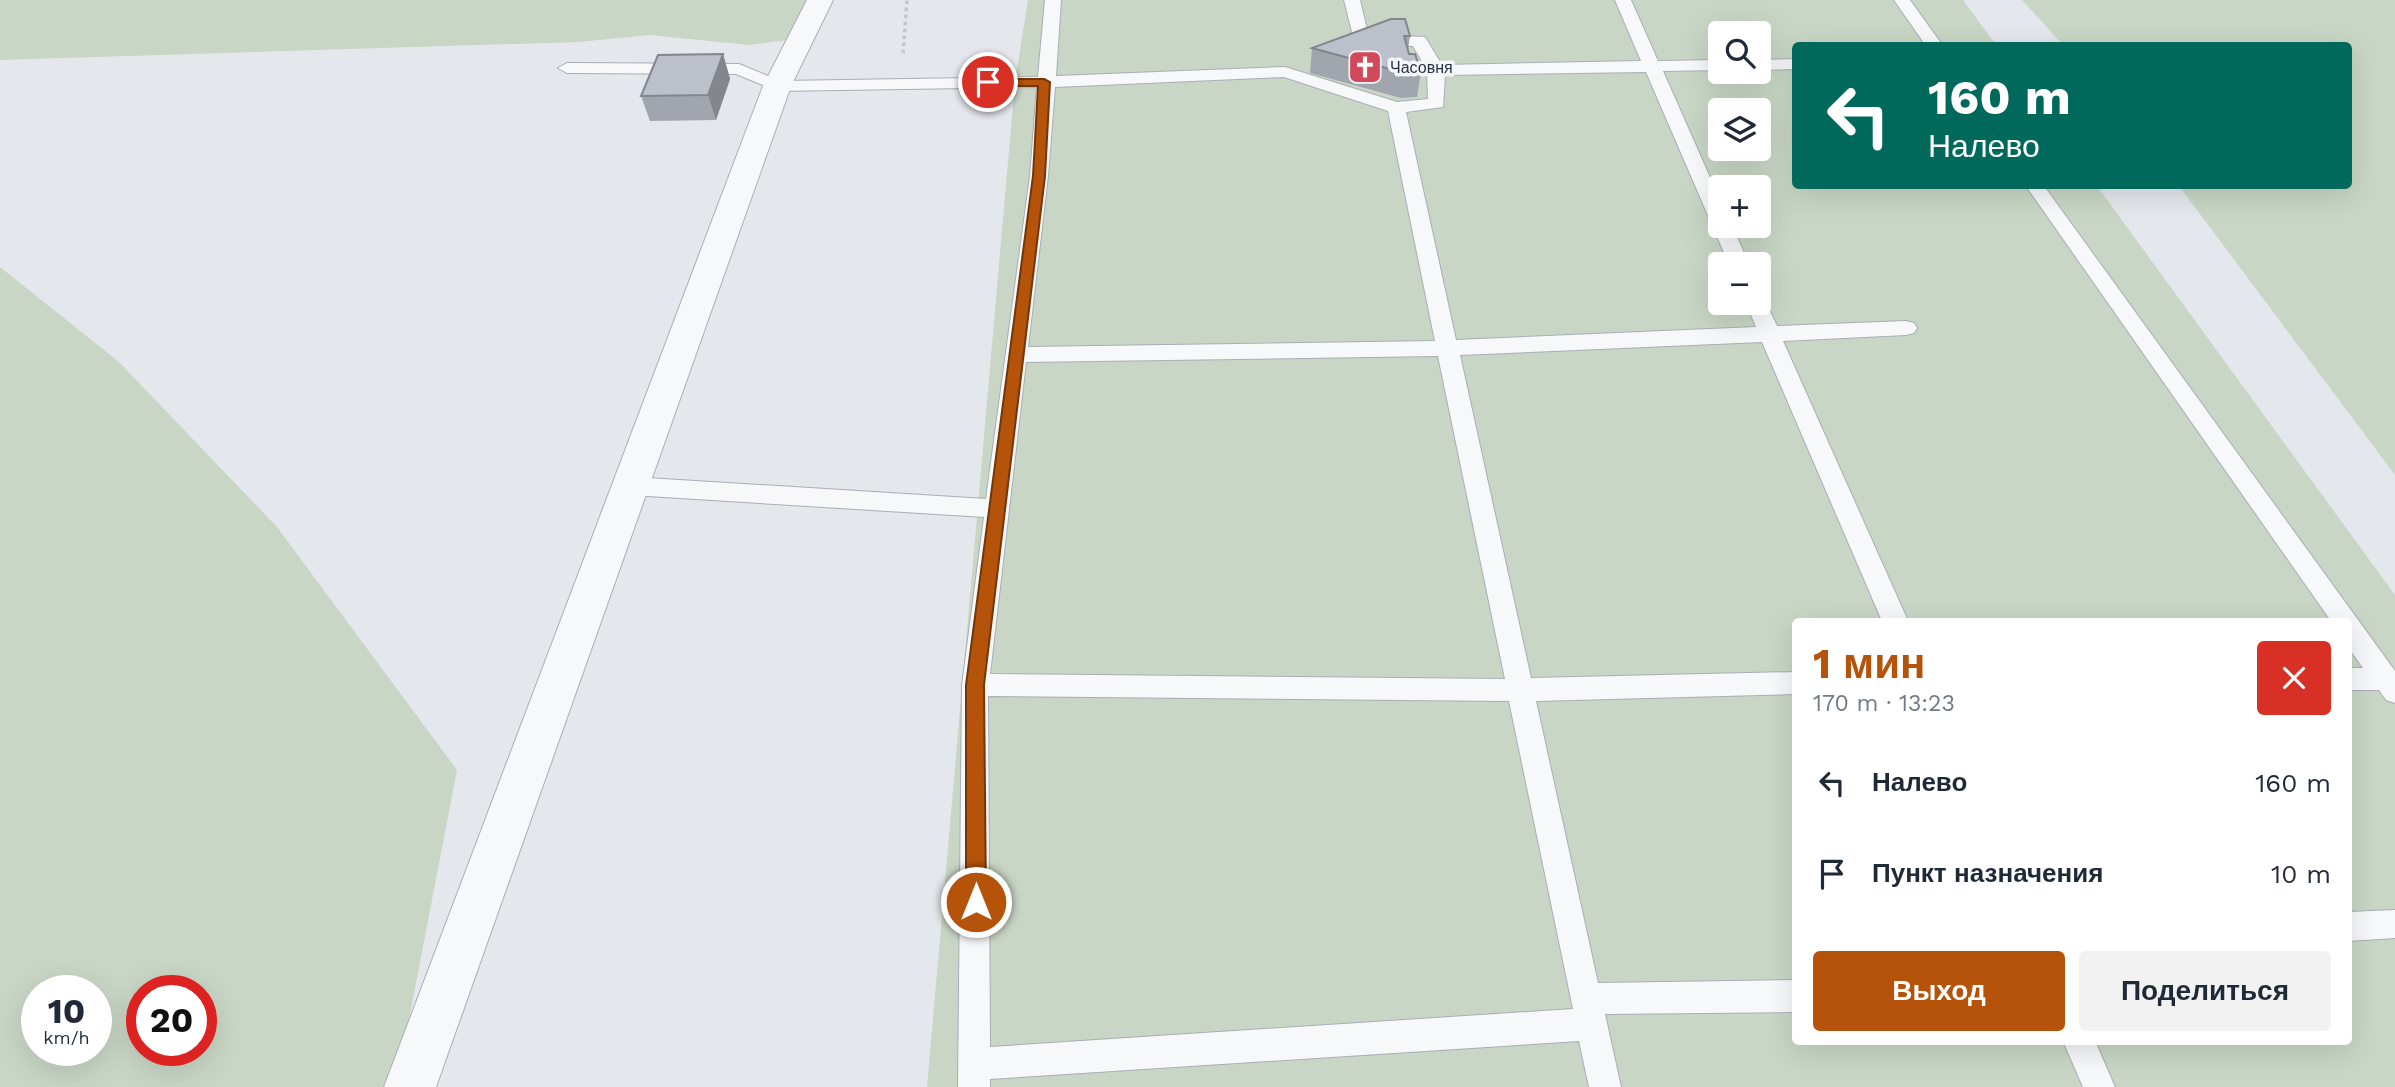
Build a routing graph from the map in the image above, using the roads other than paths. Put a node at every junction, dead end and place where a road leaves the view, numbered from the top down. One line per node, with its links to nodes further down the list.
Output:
1 (820, 0): 16 (street)
2 (1052, 0): 15 (lane)
3 (1352, 0): 13 (lane)
4 (1623, 0): 11 (lane)
5 (1902, 0): 6 (lane)
6 (1932, 42)
7 (1310, 62): 14 (lane)
8 (1792, 64): 10 (lane)
9 (1708, 65): 11 (lane)
10 (1771, 65)
11 (1651, 66): 13 (lane); 19 (lane)
12 (567, 68): 16 (lane)
13 (1436, 70): 17 (lane)
14 (1285, 72): 15 (lane); 17 (lane)
15 (1044, 82): 16 (lane); 24 (lane)
16 (777, 86): 25 (street)
17 (1396, 108): 23 (lane)
18 (2037, 189): 28 (lane)
19 (1708, 195)
20 (1761, 315): 22 (lane)
21 (1906, 328): 22 (lane)
22 (1769, 332): 23 (lane); 27 (lane)
23 (1447, 348): 24 (lane); 34 (lane)
24 (1017, 355): 26 (lane)
25 (631, 486): 26 (lane); 41 (street)
26 (998, 509): 32 (lane)
27 (1894, 618)
28 (2343, 618)
29 (2352, 631): 33 (lane)
30 (2352, 680): 33 (lane)
31 (1792, 683): 34 (lane)
32 (975, 685): 34 (lane); 40 (lane)
33 (2391, 685)
34 (1521, 690): 38 (lane)
35 (2395, 924): 36 (lane)
36 (2352, 927)
37 (1792, 996): 38 (lane)
38 (1590, 1011): 40 (lane); 42 (lane)
39 (2081, 1045): 43 (lane)
40 (975, 1076)
41 (411, 1087)
42 (1605, 1087)
43 (2099, 1087)

